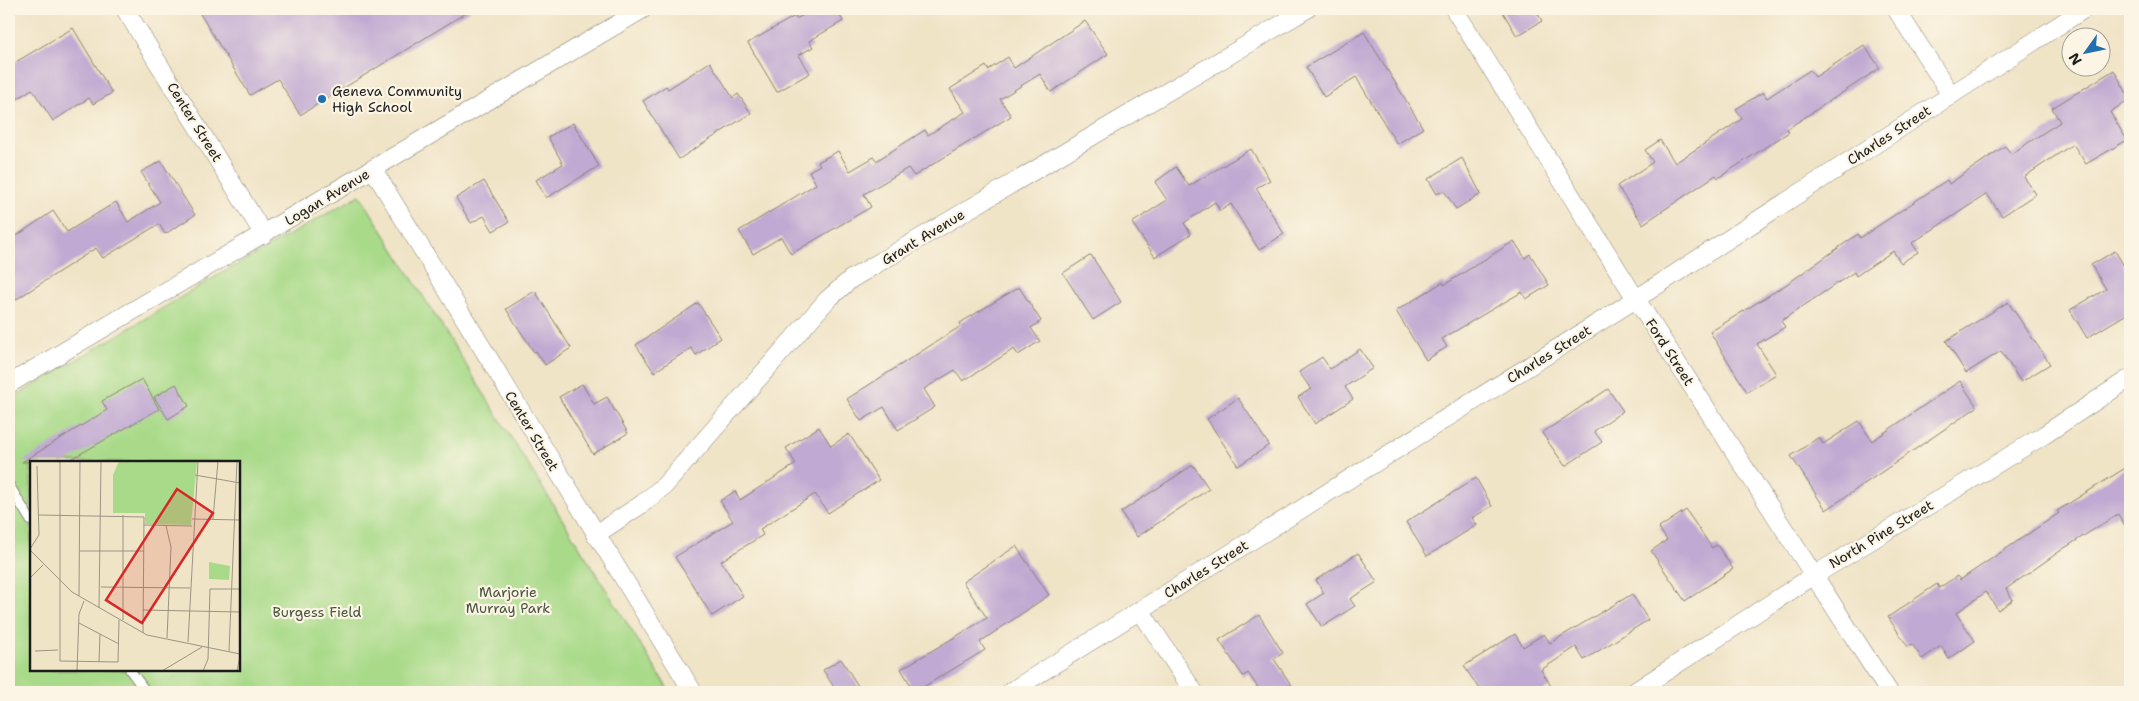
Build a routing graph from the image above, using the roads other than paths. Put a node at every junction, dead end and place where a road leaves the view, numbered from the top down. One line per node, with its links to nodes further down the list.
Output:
1 (125, 9): 9 (street, Center Street)
2 (643, 9): 8 (street, Logan Avenue)
3 (1307, 9): 15 (street, Grant Avenue)
4 (1454, 9): 10 (street, Ford Street)
5 (1896, 9): 7 (street)
6 (2084, 9): 7 (street, Charles Street)
7 (1951, 95): 10 (street, Charles Street)
8 (373, 169): 9 (street, Logan Avenue); 15 (street, Center Street)
9 (264, 235): 12 (street, Logan Avenue)
10 (1636, 299): 16 (street, Ford Street); 17 (street, Charles Street)
11 (2130, 378): 16 (street, North Pine Street)
12 (9, 384)
13 (9, 485): 14 (lane)
14 (30, 519)
15 (595, 535): 20 (street, Center Street)
16 (1813, 576): 23 (street, North Pine Street); 24 (street, Ford Street)
17 (1140, 610): 21 (street, Charles Street); 22 (street)
18 (134, 671): 19 (lane)
19 (146, 692)
20 (693, 692)
21 (1010, 692)
22 (1194, 692)
23 (1634, 692)
24 (1889, 692)

